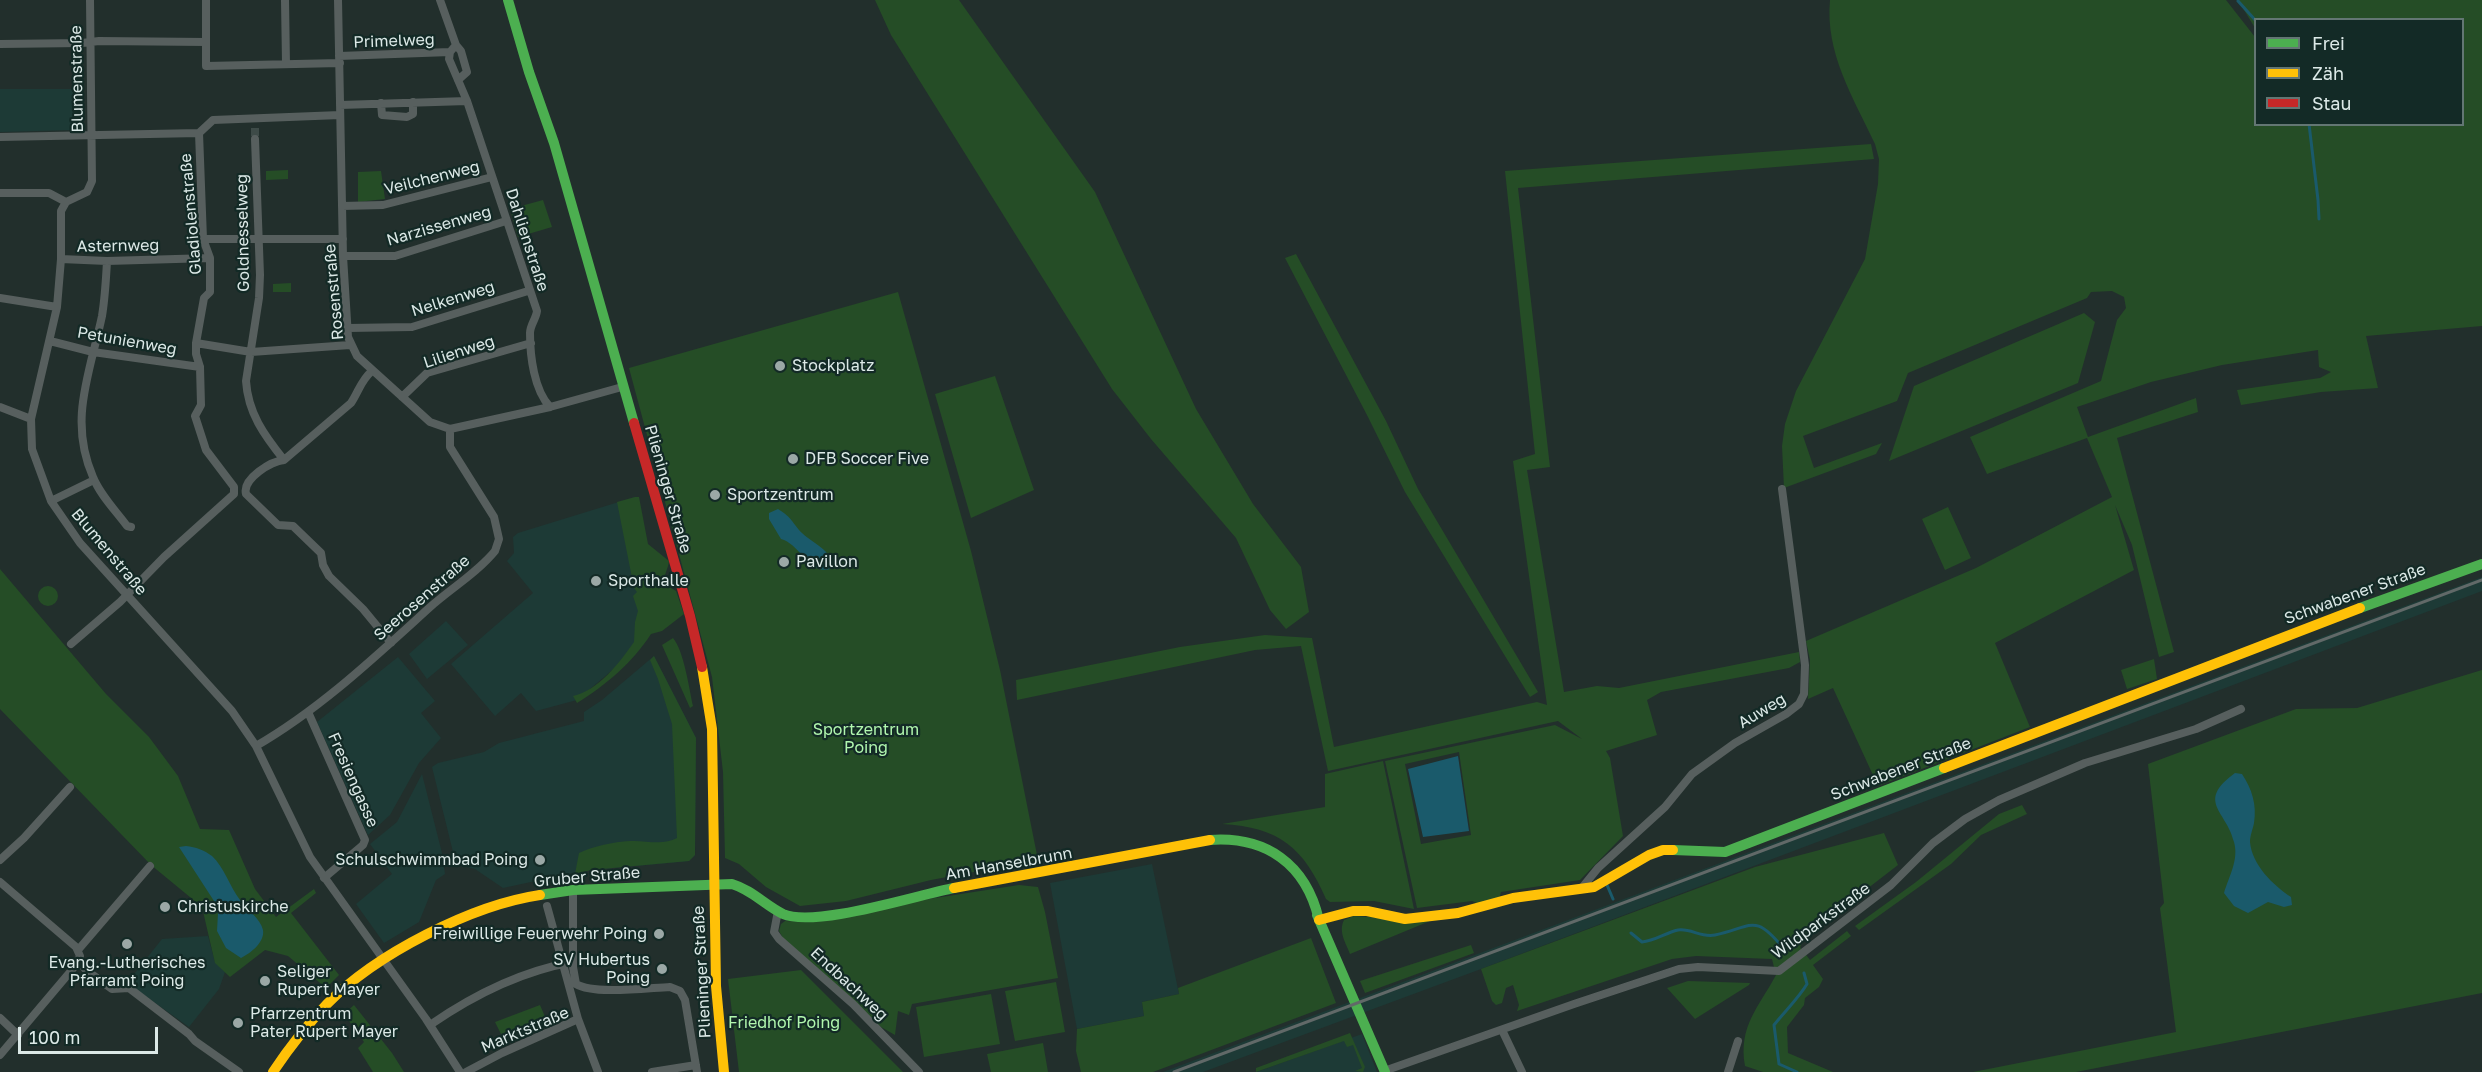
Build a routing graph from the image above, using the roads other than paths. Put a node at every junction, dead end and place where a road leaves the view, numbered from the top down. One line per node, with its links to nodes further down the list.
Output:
1 (90, 0): 7 (street, Blumenstraße)
2 (206, 0): 8 (street)
3 (285, 0): 12 (street)
4 (338, 0): 11 (street, Rosenstraße)
5 (440, 0): 10 (street, Dahlienstraße)
6 (508, 0): 47 (street, Plieninger Straße)
7 (90, 42): 8 (street); 9 (street); 20 (street, Blumenstraße)
8 (206, 42): 12 (street, Primelweg)
9 (0, 44)
10 (453, 48): 11 (street, Primelweg); 13 (street, Dahlienstraße); 13 (street, Dahlienstraße)
11 (340, 59): 12 (street, Primelweg); 17 (street, Rosenstraße)
12 (286, 64)
13 (458, 80): 14 (street, Dahlienstraße)
14 (467, 100): 15 (street); 23 (street, Dahlienstraße)
15 (413, 102): 16 (street); 16 (street)
16 (381, 103): 17 (street)
17 (340, 105): 18 (street, Rosenstraße)
18 (340, 115): 19 (street); 26 (street, Rosenstraße)
19 (199, 133): 20 (street); 29 (street, Gladiolenstraße)
20 (91, 135): 21 (street); 25 (street, Blumenstraße)
21 (0, 137)
22 (255, 139): 28 (street, Goldnesselweg)
23 (492, 177): 26 (street, Veilchenweg); 27 (street, Dahlienstraße)
24 (0, 193): 25 (street)
25 (66, 202): 33 (street, Blumenstraße)
26 (342, 206): 30 (street, Rosenstraße)
27 (506, 221): 31 (street, Narzissenweg); 35 (street, Dahlienstraße)
28 (257, 237): 29 (street); 30 (street); 44 (street, Goldnesselweg)
29 (203, 239): 32 (street, Gladiolenstraße)
30 (343, 239): 31 (street, Rosenstraße)
31 (343, 256): 38 (street, Rosenstraße)
32 (210, 258): 34 (street, Asternweg); 40 (street, Gladiolenstraße)
33 (61, 259): 34 (street, Asternweg); 37 (street, Blumenstraße)
34 (107, 261): 43 (street)
35 (528, 291): 38 (street, Nelkenweg); 41 (street, Dahlienstraße)
36 (0, 298): 37 (street)
37 (57, 307): 39 (street, Blumenstraße)
38 (348, 328): 42 (street, Rosenstraße)
39 (50, 340): 43 (street, Petunienweg); 51 (street, Blumenstraße)
40 (196, 343): 44 (street); 45 (street, Gladiolenstraße)
41 (531, 343): 48 (street, Lilienweg); 50 (street, Dahlienstraße)
42 (350, 345): 44 (street); 46 (street, Rosenstraße)
43 (93, 352): 45 (street, Petunienweg); 54 (street)
44 (251, 352): 53 (street, Goldnesselweg)
45 (200, 367): 59 (street, Gladiolenstraße)
46 (372, 371): 48 (street, Rosenstraße); 53 (street)
47 (622, 387): 50 (street); 70 (street, Plieninger Straße)
48 (402, 397): 52 (street, Rosenstraße)
49 (0, 407): 51 (street)
50 (549, 407): 52 (street)
51 (31, 418): 56 (street, Blumenstraße)
52 (450, 429): 60 (street, Seerosenstraße)
53 (284, 460): 60 (street)
54 (94, 480): 56 (street); 57 (street)
55 (1782, 489): 71 (street, Auweg)
56 (51, 501): 59 (street, Blumenstraße)
57 (131, 528)
58 (2482, 564): 71 (street, Schwabener Straße)
59 (126, 595): 61 (street); 64 (street, Blumenstraße)
60 (392, 643): 63 (street, Seerosenstraße)
61 (72, 644)
62 (2241, 709): 84 (street, Wildparkstraße)
63 (308, 712): 64 (street, Seerosenstraße); 68 (street, Fresiengasse)
64 (256, 746): 68 (street, Blumenstraße)
65 (70, 787): 66 (street)
66 (0, 860)
67 (150, 866): 76 (street)
68 (324, 878): 78 (street, Blumenstraße)
69 (0, 882): 76 (street)
70 (714, 884): 72 (street, Gruber Straße); 74 (street, Am Hanselbrunn); 95 (street, Plieninger Straße)
71 (1581, 889): 75 (street, Schwabener Straße)
72 (573, 890): 78 (street, Gruber Straße); 79 (street)
73 (547, 906): 80 (street)
74 (778, 910): 75 (street, Am Hanselbrunn); 96 (street, Endbachweg)
75 (1319, 921): 97 (street, Am Hanselbrunn)
76 (78, 950): 77 (street)
77 (79, 961): 85 (street); 89 (street)
78 (383, 961): 83 (street); 90 (street, Gruber Straße)
79 (573, 962): 80 (street); 88 (street)
80 (562, 964): 82 (street); 83 (street)
81 (0, 1018): 85 (street)
82 (578, 1019): 92 (street, Marktstraße); 93 (street, Marktstraße)
83 (430, 1025): 91 (street)
84 (1502, 1030): 97 (street, Wildparkstraße); 98 (street)
85 (18, 1035): 87 (street)
86 (1738, 1041): 99 (street)
87 (0, 1055)
88 (697, 1069): 94 (street)
89 (239, 1072)
90 (273, 1072)
91 (460, 1072)
92 (466, 1072)
93 (598, 1072)
94 (652, 1072)
95 (724, 1072)
96 (919, 1072)
97 (1384, 1072)
98 (1522, 1072)
99 (1728, 1072)

